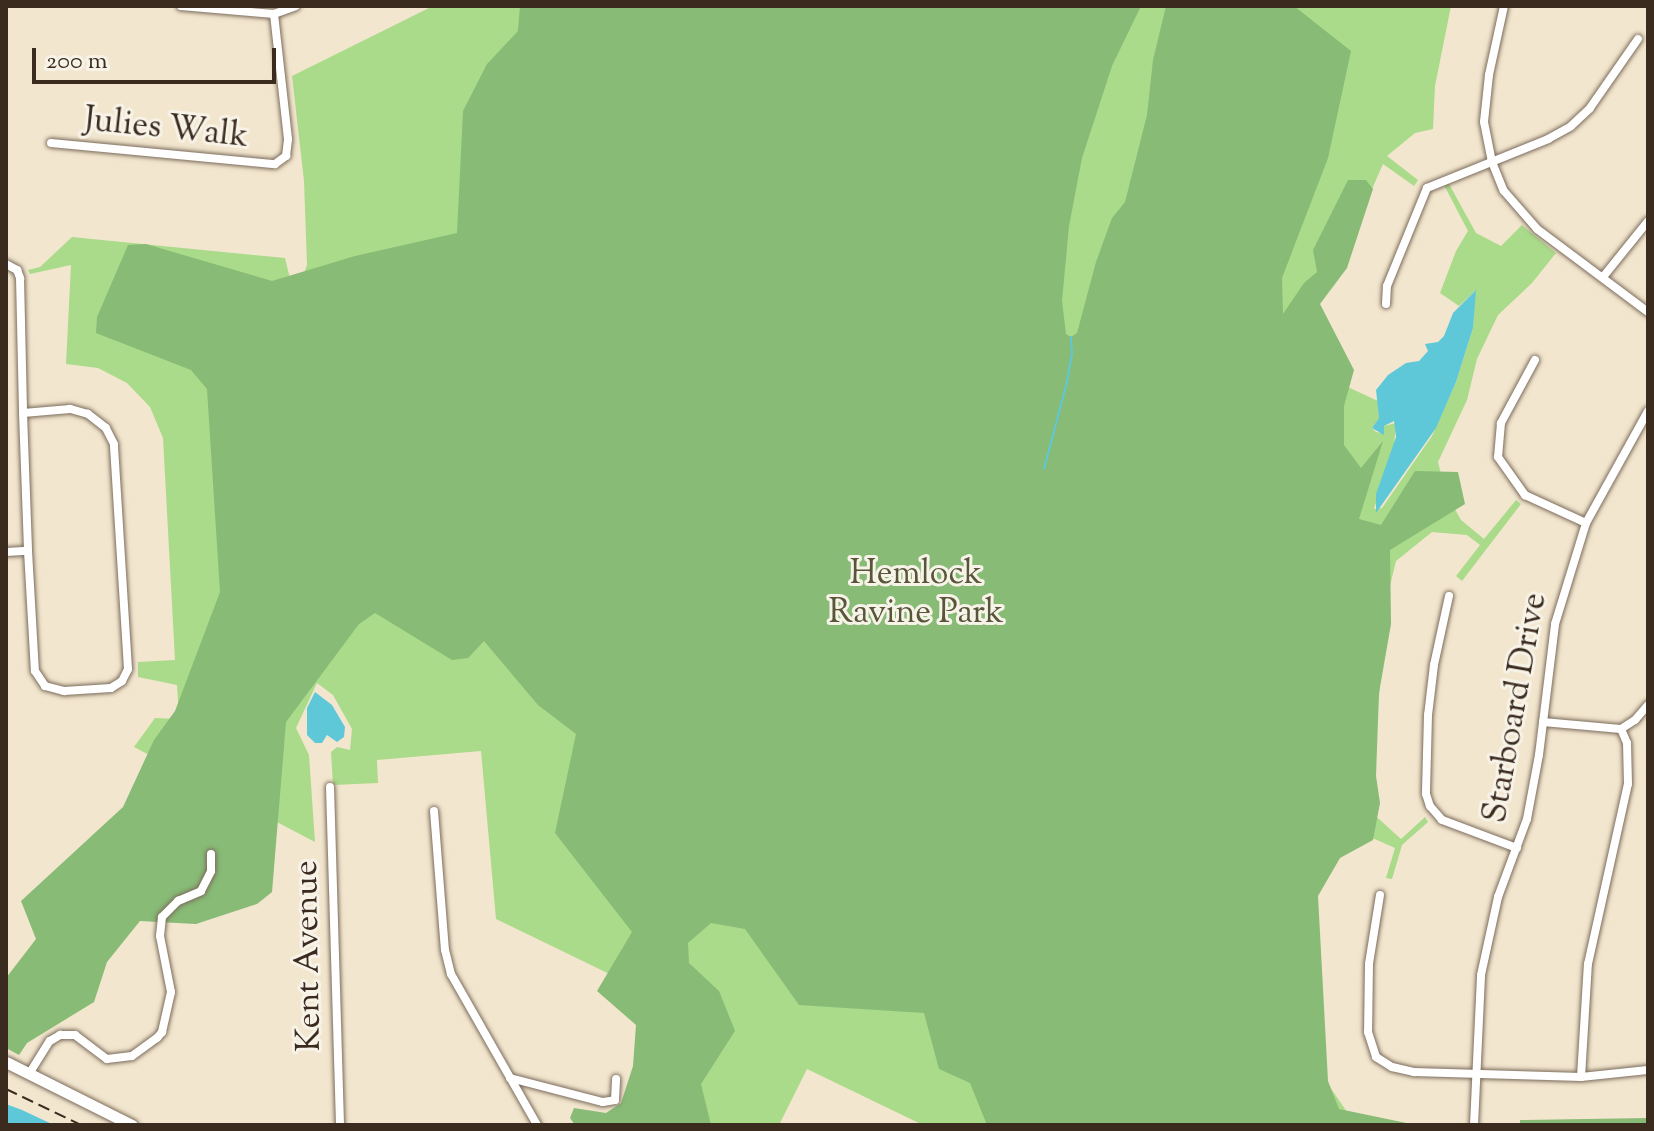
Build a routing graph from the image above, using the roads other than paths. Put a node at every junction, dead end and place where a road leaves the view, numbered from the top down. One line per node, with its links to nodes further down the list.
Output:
1 (181, 6): 4 (street)
2 (296, 6): 4 (street)
3 (1504, 6): 7 (street)
4 (274, 14): 6 (street, Julies Walk)
5 (1638, 39): 7 (street)
6 (51, 143)
7 (1492, 162): 10 (street); 11 (street)
8 (1648, 221): 10 (street)
9 (6, 264): 15 (street)
10 (1603, 277): 12 (street)
11 (1386, 304)
12 (1648, 312)
13 (1535, 360): 16 (street)
14 (1648, 411): 16 (street, Starboard Drive)
15 (23, 413): 17 (street); 17 (street)
16 (1586, 523): 21 (street, Starboard Drive)
17 (28, 551): 18 (street)
18 (6, 552)
19 (1449, 596): 25 (street)
20 (1648, 705): 22 (street)
21 (1543, 722): 22 (street); 25 (street, Starboard Drive)
22 (1621, 729): 32 (street)
23 (330, 787): 36 (street, Kent Avenue)
24 (434, 811): 33 (street)
25 (1517, 848): 31 (street, Starboard Drive)
26 (211, 854): 30 (street)
27 (1380, 895): 31 (street)
28 (6, 1062): 30 (main road)
29 (1648, 1070): 32 (street)
30 (29, 1074): 35 (main road)
31 (1474, 1074): 32 (street); 38 (street, Starboard Drive)
32 (1581, 1077)
33 (510, 1078): 34 (street); 37 (street)
34 (616, 1079)
35 (132, 1125)
36 (340, 1125)
37 (537, 1125)
38 (1474, 1125)

